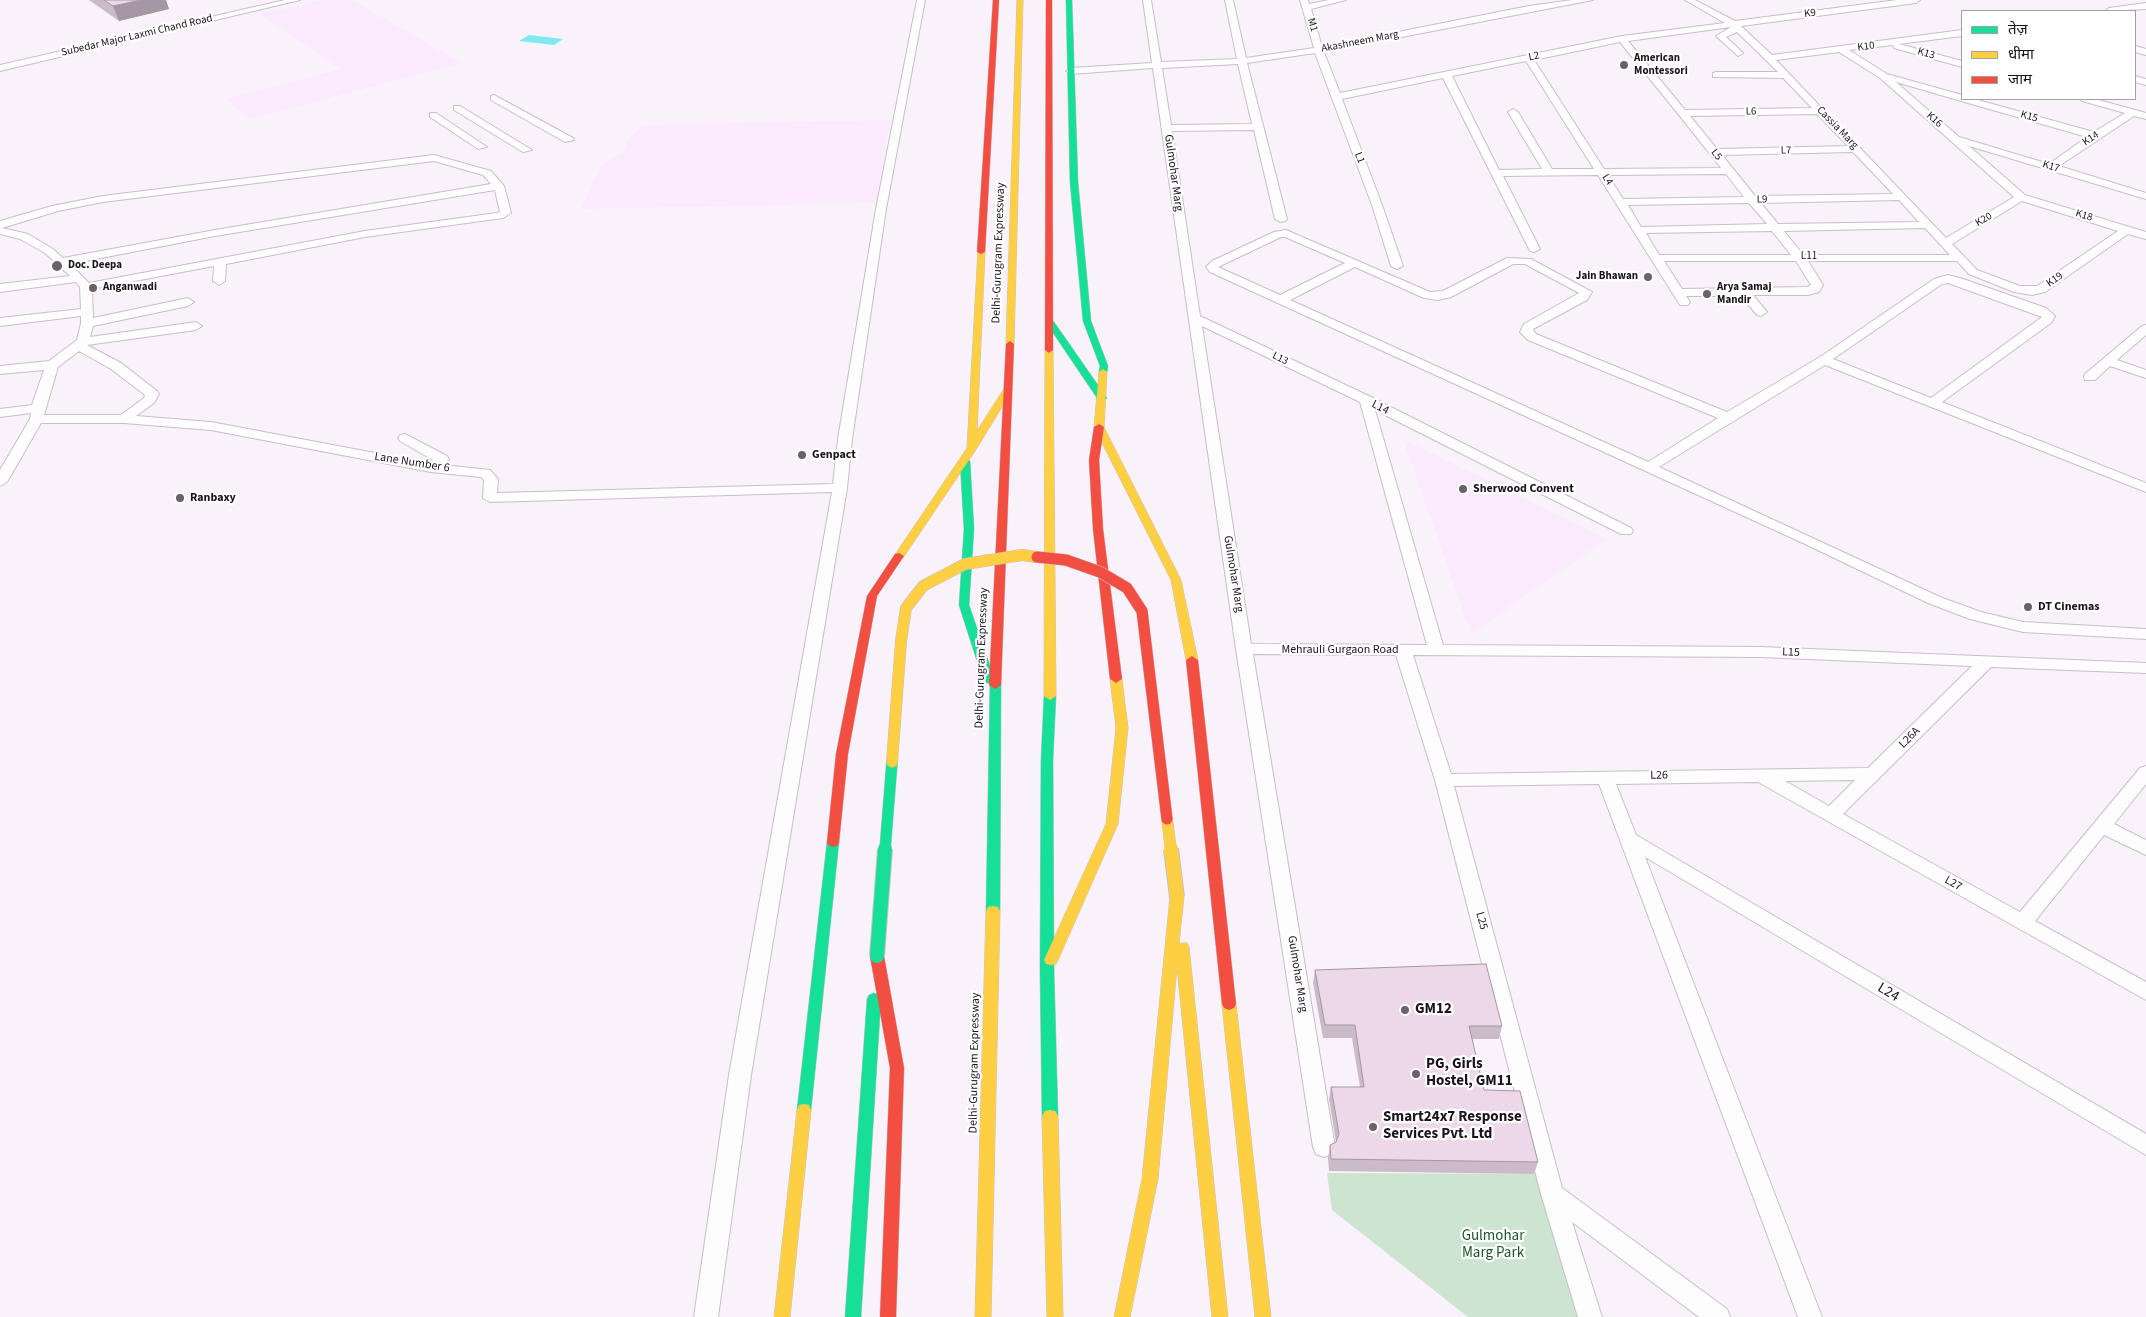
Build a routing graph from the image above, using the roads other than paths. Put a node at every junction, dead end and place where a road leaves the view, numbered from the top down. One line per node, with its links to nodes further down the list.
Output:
1 (296, 0): 29 (street, Subedar Major Laxmi Chand Road)
2 (921, 0): 121 (street)
3 (996, 0): 116 (main road)
4 (1020, 0): 106 (main road, Delhi-Gurugram Expressway)
5 (1049, 0): 96 (main road)
6 (1069, 0): 28 (main road)
7 (1147, 0): 27 (street, Gulmohar Marg)
8 (1229, 0): 25 (street)
9 (1342, 0): 13 (street)
10 (1589, 0): 21 (street, Akashneem Marg)
11 (1689, 0): 16 (street, Cassia Marg)
12 (1916, 0): 16 (street, K9)
13 (1305, 4): 21 (street, M1)
14 (2146, 6): 15 (street)
15 (2116, 10)
16 (1736, 26): 18 (street, L2); 22 (street); 24 (street, Cassia Marg)
17 (1961, 33): 19 (street, K10)
18 (1622, 38): 23 (street, L2); 43 (street, L5)
19 (1890, 44): 20 (street, K10); 26 (street, K13)
20 (1842, 50): 24 (street, K10); 33 (street, K16)
21 (1319, 51): 25 (street, Akashneem Marg); 36 (street, L1)
22 (1738, 53)
23 (1528, 58): 32 (street, L2); 59 (street, L4)
24 (1770, 58): 31 (street, Cassia Marg)
25 (1242, 62): 27 (street, Akashneem Marg); 46 (street)
26 (1961, 64)
27 (1157, 65): 28 (street, Akashneem Marg); 47 (street, Gulmohar Marg)
28 (1071, 66): 107 (main road)
29 (0, 68)
30 (1716, 75): 31 (street)
31 (1788, 75): 40 (street, Cassia Marg)
32 (1447, 76): 36 (street, L2); 57 (street)
33 (1883, 76): 34 (street, K15); 49 (street, K16)
34 (1961, 97)
35 (494, 98): 50 (street)
36 (1336, 98): 83 (street, L1)
37 (1970, 100): 48 (street, K15)
38 (2089, 100): 42 (street)
39 (456, 108): 53 (street)
40 (1821, 111): 43 (street, L6); 52 (street, Cassia Marg)
41 (1513, 112): 58 (street)
42 (2133, 112): 45 (street); 48 (street, K14)
43 (1682, 113): 54 (street, L5)
44 (433, 115): 51 (street)
45 (2146, 116)
46 (1258, 127): 47 (street); 67 (street)
47 (1166, 128): 94 (street, Gulmohar Marg)
48 (2095, 136): 55 (street, K14)
49 (1955, 139): 55 (street, K17); 63 (street, K16)
50 (569, 140)
51 (482, 147)
52 (1857, 149): 54 (street, L7); 62 (street, Cassia Marg)
53 (527, 150)
54 (1714, 152): 56 (street, L5)
55 (2051, 167): 61 (street, K17)
56 (1730, 171): 59 (street); 64 (street, L5)
57 (1496, 173): 58 (street); 76 (street)
58 (1549, 173): 59 (street)
59 (1602, 173): 65 (street, L4)
60 (500, 186): 66 (street); 66 (street); 68 (street)
61 (2144, 194)
62 (1904, 197): 64 (street, L9); 69 (street, Cassia Marg)
63 (2022, 197): 72 (street, K18); 75 (street, K20)
64 (1753, 200): 65 (street, L9); 70 (street, L5)
65 (1621, 202): 71 (street, L4)
66 (449, 208): 80 (street); 81 (street)
67 (1281, 219)
68 (0, 225)
69 (1930, 225): 70 (street); 75 (street, Cassia Marg)
70 (1776, 228): 71 (street); 77 (street, L5)
71 (1639, 230): 78 (street, L4)
72 (2127, 230): 74 (street, K18); 84 (street, K19)
73 (0, 231): 81 (street)
74 (2146, 236)
75 (1947, 242): 79 (street, Cassia Marg)
76 (1534, 249)
77 (1800, 257): 78 (street, L11); 79 (street, L11); 85 (street, L5)
78 (1656, 258): 89 (street, L4)
79 (1961, 258): 84 (street, Cassia Marg)
80 (220, 261): 86 (street); 87 (street)
81 (60, 262): 87 (street)
82 (1355, 263): 90 (street); 90 (street); 112 (street)
83 (1397, 266)
84 (1973, 272)
85 (1809, 273): 89 (street)
86 (219, 281)
87 (82, 282): 88 (street); 93 (street)
88 (0, 288)
89 (1744, 292): 92 (street)
90 (1282, 299): 118 (street)
91 (188, 302): 93 (street)
92 (1761, 312)
93 (87, 318): 95 (street); 99 (street)
94 (1195, 318): 108 (street, L13); 125 (street, Gulmohar Marg)
95 (0, 322)
96 (1049, 322): 107 (main road); 143 (main road)
97 (196, 326): 99 (street)
98 (2145, 329): 101 (street)
99 (81, 344): 102 (street); 113 (street)
100 (1824, 360): 109 (street); 109 (street); 112 (street)
101 (2108, 361): 104 (street); 105 (street)
102 (52, 365): 103 (street); 111 (street)
103 (0, 370)
104 (2146, 374)
105 (2090, 377)
106 (1009, 387): 116 (main road); 130 (main road, Delhi-Gurugram Expressway)
107 (1102, 398): 114 (main road)
108 (1366, 400): 123 (street, L14); 127 (street, L14)
109 (1932, 403): 122 (street)
110 (0, 413): 111 (street, Lane Number 6)
111 (38, 413): 113 (street, Lane Number 6); 120 (street)
112 (1728, 417): 118 (street)
113 (124, 419): 119 (street, Lane Number 6)
114 (1099, 427): 143 (main road); 156 (main road)
115 (405, 438): 119 (street)
116 (972, 448): 117 (main road)
117 (965, 461): 130 (main road); 149 (main road)
118 (1650, 467): 124 (street)
119 (430, 468): 121 (street, Lane Number 6)
120 (2, 476)
121 (840, 488): 148 (street)
122 (2146, 488)
123 (1626, 531)
124 (2146, 634)
125 (1244, 649): 126 (street, Mehrauli Gurgaon Road); 146 (street, Gulmohar Marg)
126 (1403, 650): 127 (street, Mehrauli Gurgaon Road); 135 (street, L25)
127 (1436, 650): 128 (street, L15)
128 (1988, 660): 129 (street, L15); 132 (street, L26A)
129 (2146, 668)
130 (994, 698): 152 (main road, Delhi-Gurugram Expressway)
131 (2146, 772): 137 (street)
132 (1874, 774): 133 (street, L26); 136 (street, L26A)
133 (1760, 775): 134 (street, L26); 136 (street, L27)
134 (1605, 777): 135 (street, L26); 138 (street)
135 (1444, 780): 147 (street, L25)
136 (1831, 815): 141 (street, L27)
137 (2102, 826): 139 (street); 141 (street)
138 (1630, 840): 145 (street, L24); 159 (street)
139 (2146, 848)
140 (1177, 897): 142 (main road, bridge); 154 (main road); 155 (main road)
141 (2022, 923): 144 (street, L27)
142 (877, 956): 150 (main road); 151 (main road)
143 (1047, 970): 153 (main road)
144 (2146, 992)
145 (2146, 1146)
146 (1324, 1147)
147 (1552, 1194): 157 (street); 158 (street)
148 (706, 1317)
149 (782, 1317)
150 (853, 1317)
151 (888, 1317)
152 (983, 1317)
153 (1055, 1317)
154 (1122, 1317)
155 (1220, 1317)
156 (1264, 1317)
157 (1590, 1317)
158 (1718, 1317)
159 (1810, 1317)

